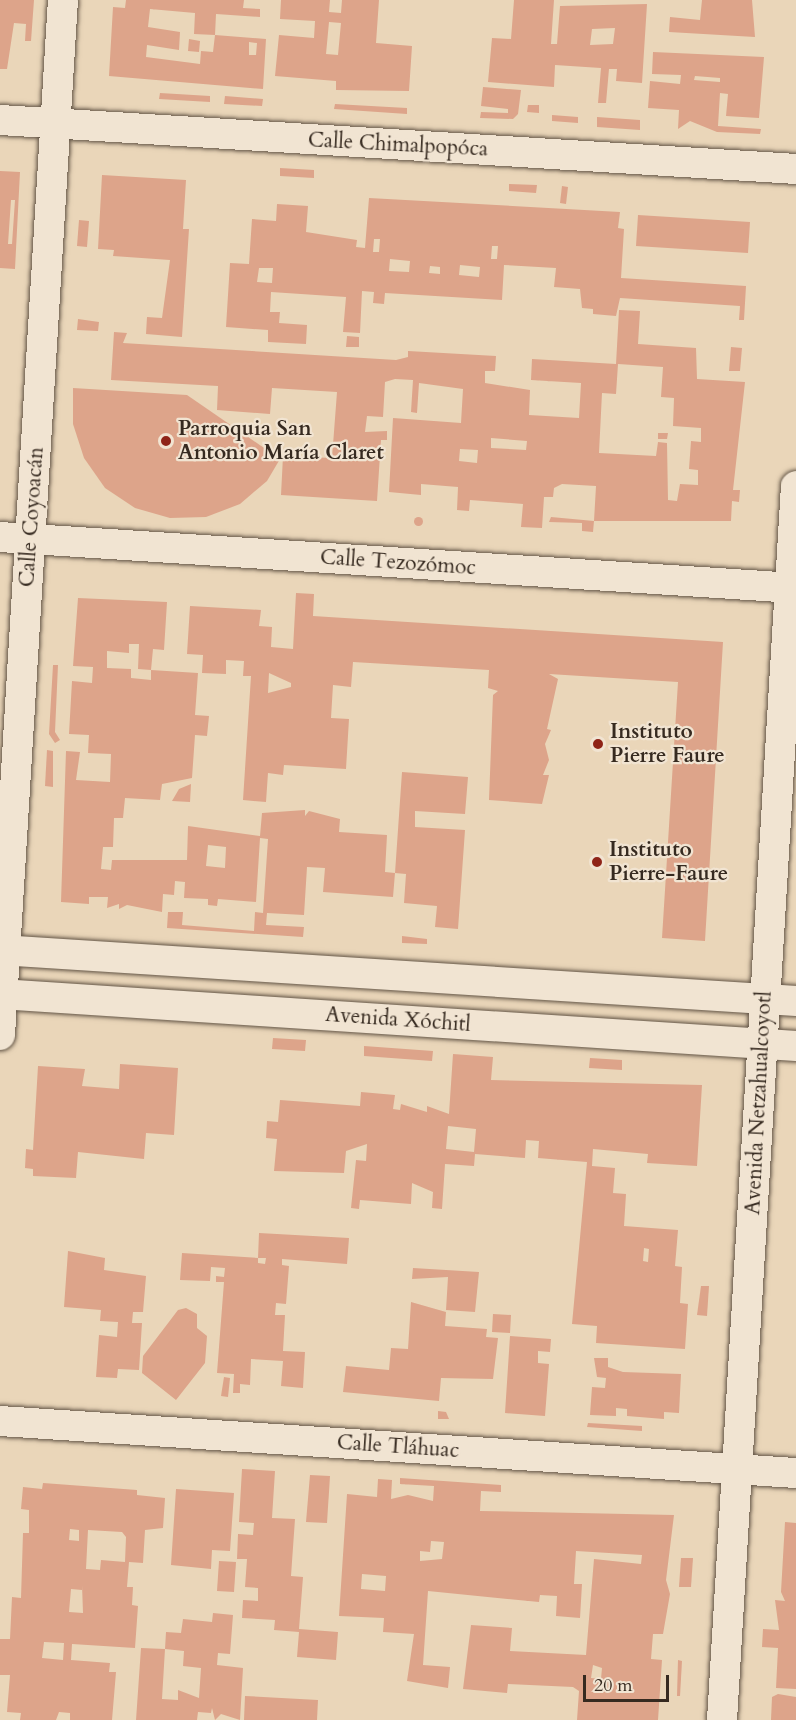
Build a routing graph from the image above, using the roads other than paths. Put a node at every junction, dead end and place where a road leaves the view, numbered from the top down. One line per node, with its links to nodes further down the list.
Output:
1 (63, 0): 3 (street, Calle Coyoacán)
2 (0, 120): 3 (street, Calle Chimalpopóca)
3 (57, 125): 4 (street, Calle Chimalpopóca); 7 (street, Calle Coyoacán)
4 (796, 169)
5 (796, 486): 8 (street, Avenida Netzahualcoyotl)
6 (0, 537): 7 (street, Calle Tezozómoc)
7 (31, 539): 8 (street, Calle Tezozómoc); 9 (street, Calle Coyoacán)
8 (793, 588): 11 (street, Avenida Netzahualcoyotl)
9 (3, 950): 10 (street, Calle Coyoacán); 11 (street, Avenida Xóchitl)
10 (1, 994): 13 (street, Calle Coyoacán); 14 (street, Avenida Xóchitl)
11 (765, 999): 12 (street, Avenida Xóchitl); 14 (street, Avenida Netzahualcoyotl)
12 (796, 1001)
13 (0, 1035)
14 (762, 1044): 15 (street, Avenida Xóchitl); 17 (street, Avenida Netzahualcoyotl)
15 (796, 1046)
16 (0, 1420): 17 (street, Calle Tláhuac)
17 (737, 1470): 18 (street, Calle Tláhuac); 19 (street, Avenida Netzahualcoyotl)
18 (796, 1473)
19 (722, 1720)

